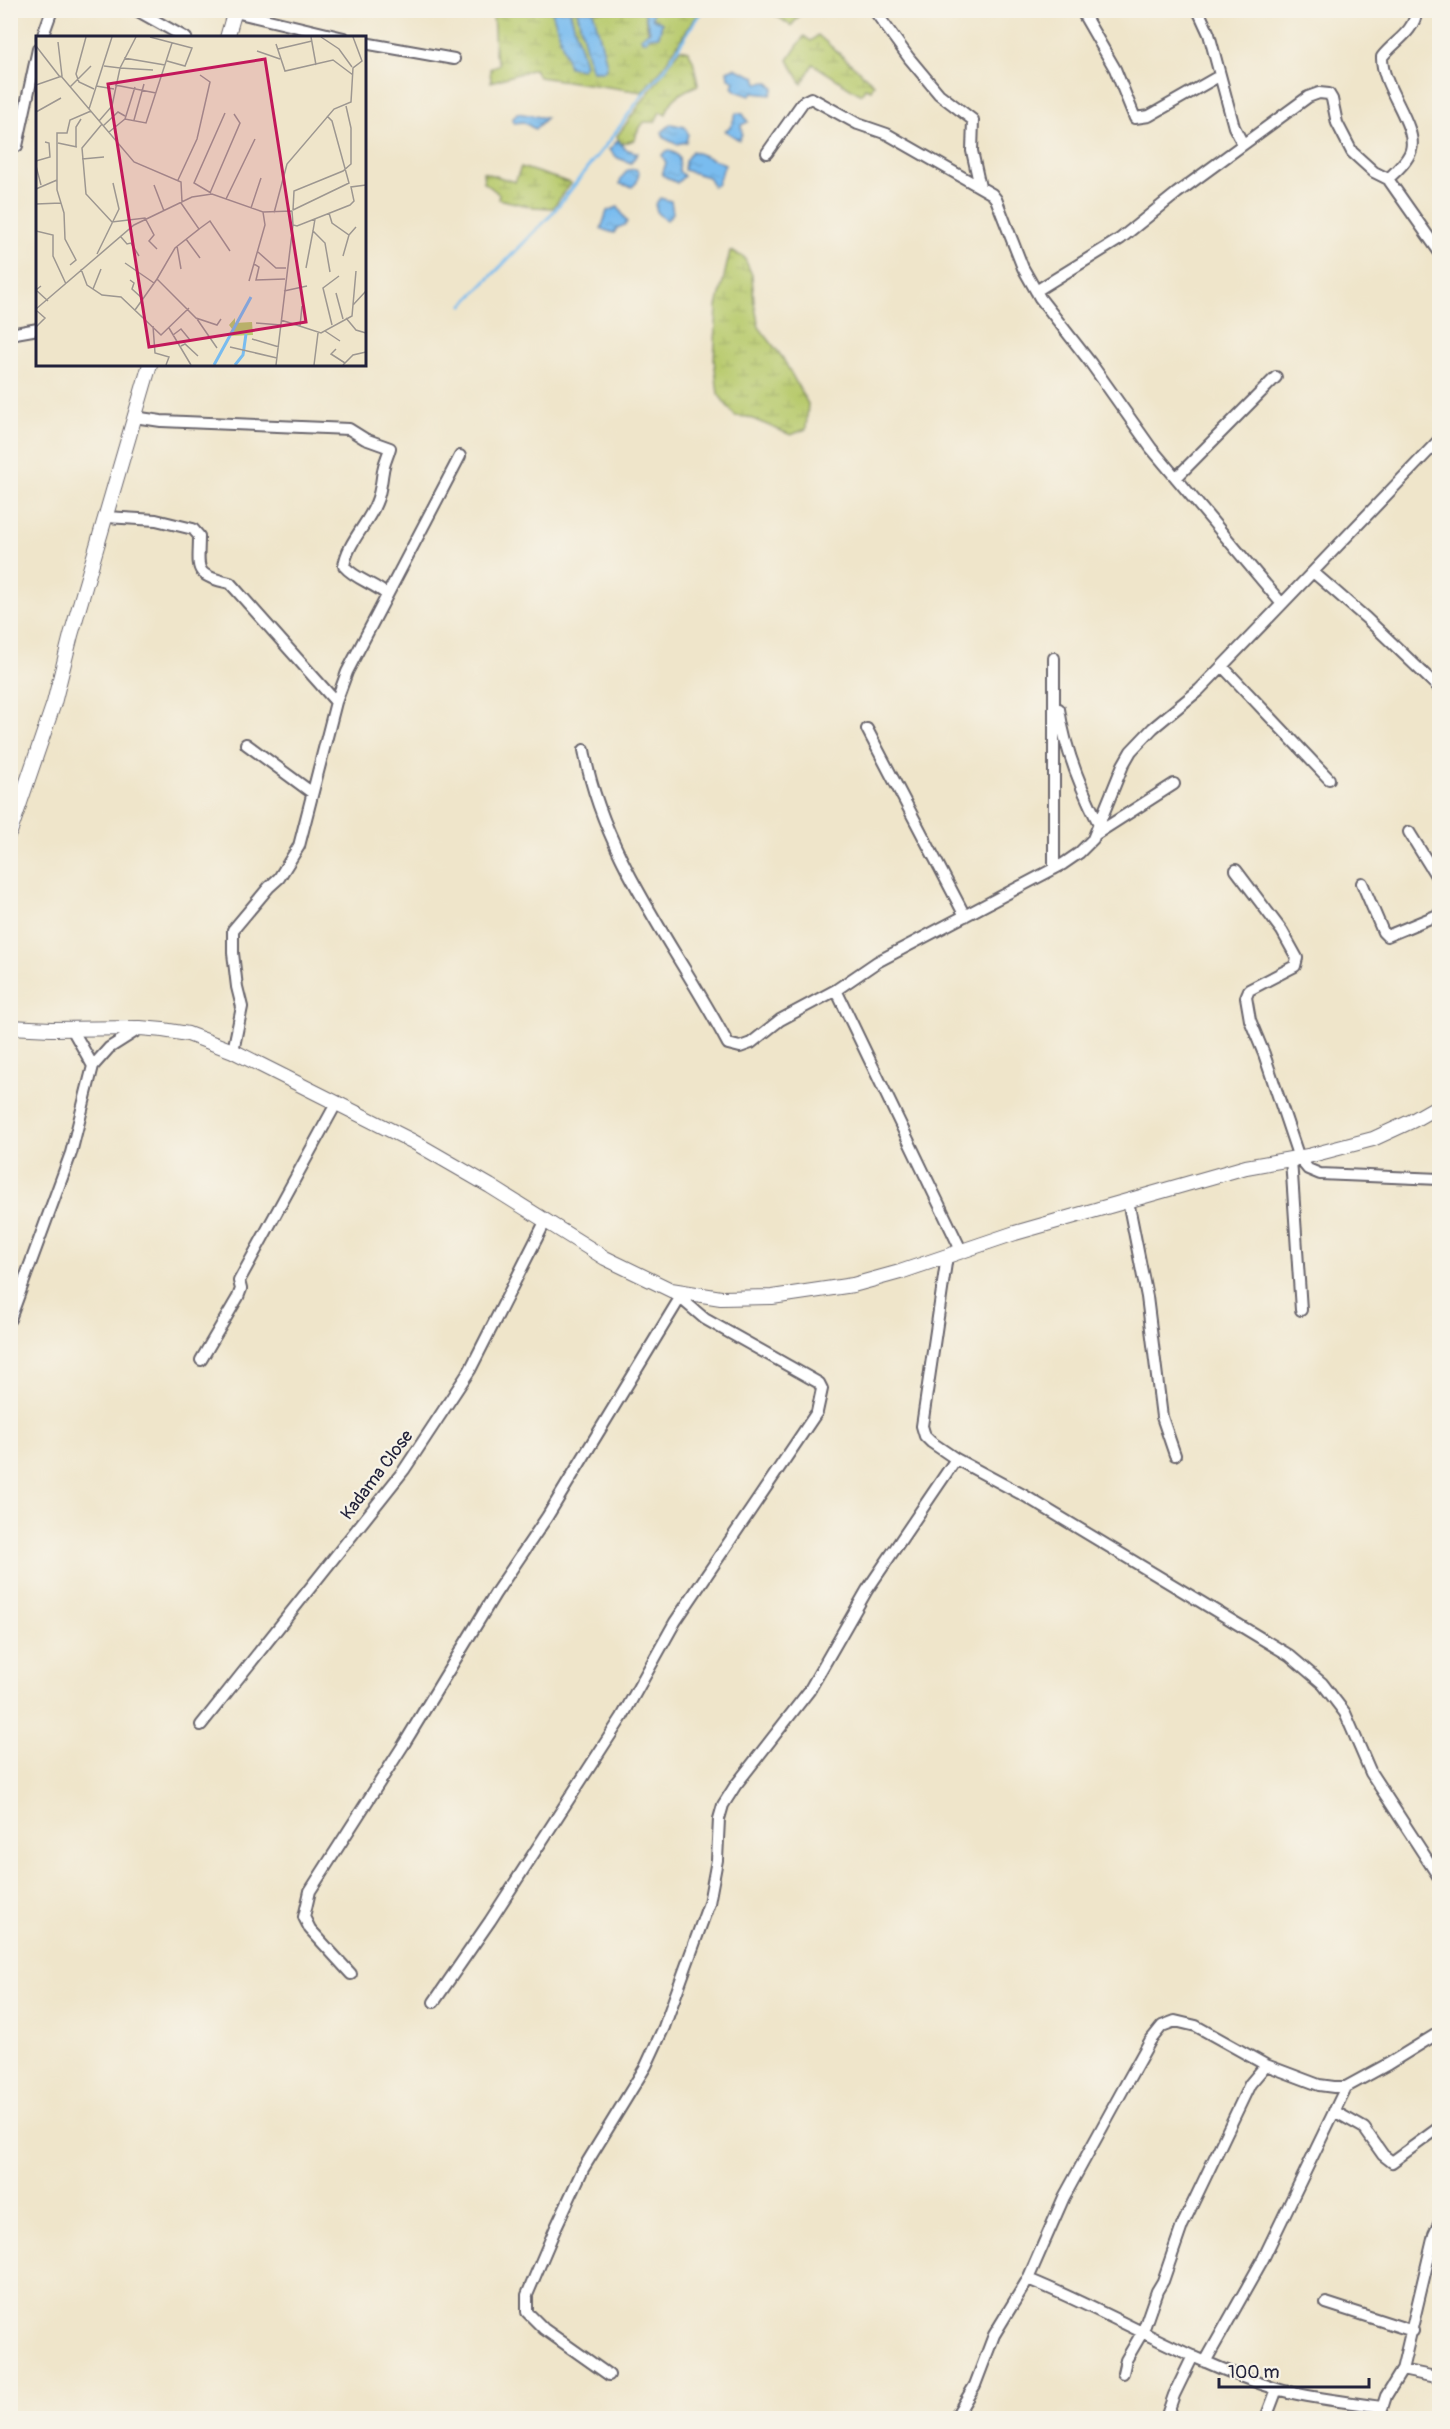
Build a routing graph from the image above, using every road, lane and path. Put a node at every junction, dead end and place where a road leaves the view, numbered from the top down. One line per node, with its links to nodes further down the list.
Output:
1 (52, 10): 8 (street)
2 (136, 10): 9 (street)
3 (874, 10): 20 (street)
4 (1081, 10): 15 (street)
5 (1198, 10): 15 (street)
6 (1417, 10): 19 (street)
7 (235, 11): 10 (street); 11 (street)
8 (43, 36)
9 (182, 36)
10 (228, 36)
11 (336, 36)
12 (366, 43): 14 (street)
13 (36, 58): 17 (street)
14 (454, 59)
15 (1219, 76): 16 (street)
16 (1243, 144): 19 (street); 22 (street)
17 (17, 146)
18 (767, 153): 20 (street)
19 (1388, 179): 21 (street)
20 (980, 187): 22 (street)
21 (1440, 253)
22 (1036, 291): 30 (street)
23 (36, 329): 24 (street)
24 (10, 334)
25 (149, 366): 27 (street)
26 (1276, 377): 30 (street)
27 (135, 417): 31 (street); 33 (street)
28 (1438, 444): 32 (street)
29 (460, 456): 33 (street)
30 (1176, 478): 34 (street)
31 (106, 517): 37 (street); 45 (street)
32 (1313, 572): 34 (street); 36 (street)
33 (387, 595): 37 (street)
34 (1282, 604): 35 (street)
35 (1222, 666): 41 (street); 44 (street)
36 (1440, 689)
37 (336, 702): 43 (street)
38 (867, 729): 52 (street)
39 (246, 744): 43 (street)
40 (584, 750): 53 (street)
41 (1329, 779)
42 (1174, 784): 44 (street)
43 (311, 792): 57 (street)
44 (1098, 829): 47 (street); 47 (street)
45 (10, 832)
46 (1409, 832): 49 (street)
47 (1054, 868): 52 (street)
48 (1236, 870): 61 (street)
49 (1440, 882)
50 (1362, 883): 51 (street)
51 (1440, 915)
52 (965, 916): 53 (street)
53 (836, 990): 65 (street)
54 (10, 1027): 56 (street)
55 (140, 1028): 56 (street); 57 (street); 58 (street)
56 (72, 1029): 58 (street)
57 (233, 1051): 59 (street)
58 (93, 1066): 69 (street)
59 (337, 1102): 64 (street); 70 (street)
60 (1440, 1105): 61 (street)
61 (1295, 1159): 62 (street); 63 (street); 68 (street)
62 (1440, 1179)
63 (1128, 1201): 65 (street); 71 (street)
64 (545, 1222): 67 (street); 73 (street, Kadama Close)
65 (961, 1250): 66 (street)
66 (947, 1256): 67 (street); 72 (street)
67 (676, 1294): 75 (street); 76 (street)
68 (1301, 1310)
69 (10, 1319)
70 (201, 1360)
71 (1175, 1455)
72 (956, 1459): 74 (street); 91 (street)
73 (201, 1725)
74 (1440, 1879)
75 (351, 1974)
76 (434, 2002)
77 (1440, 2032): 79 (street)
78 (1266, 2065): 79 (street); 83 (street); 85 (street)
79 (1346, 2086): 80 (street)
80 (1334, 2111): 81 (street); 88 (street)
81 (1440, 2127)
82 (1440, 2222): 86 (street)
83 (1028, 2279): 85 (street); 95 (street)
84 (1326, 2303): 86 (street)
85 (1143, 2331): 87 (street); 90 (street)
86 (1413, 2331): 89 (street)
87 (1193, 2356): 88 (street); 96 (street)
88 (1205, 2362): 93 (street)
89 (1402, 2370): 92 (street); 94 (street)
90 (1123, 2373)
91 (609, 2375)
92 (1440, 2378)
93 (1276, 2389): 94 (street); 97 (street)
94 (1381, 2407): 98 (street)
95 (955, 2418)
96 (1166, 2418)
97 (1266, 2418)
98 (1379, 2418)

